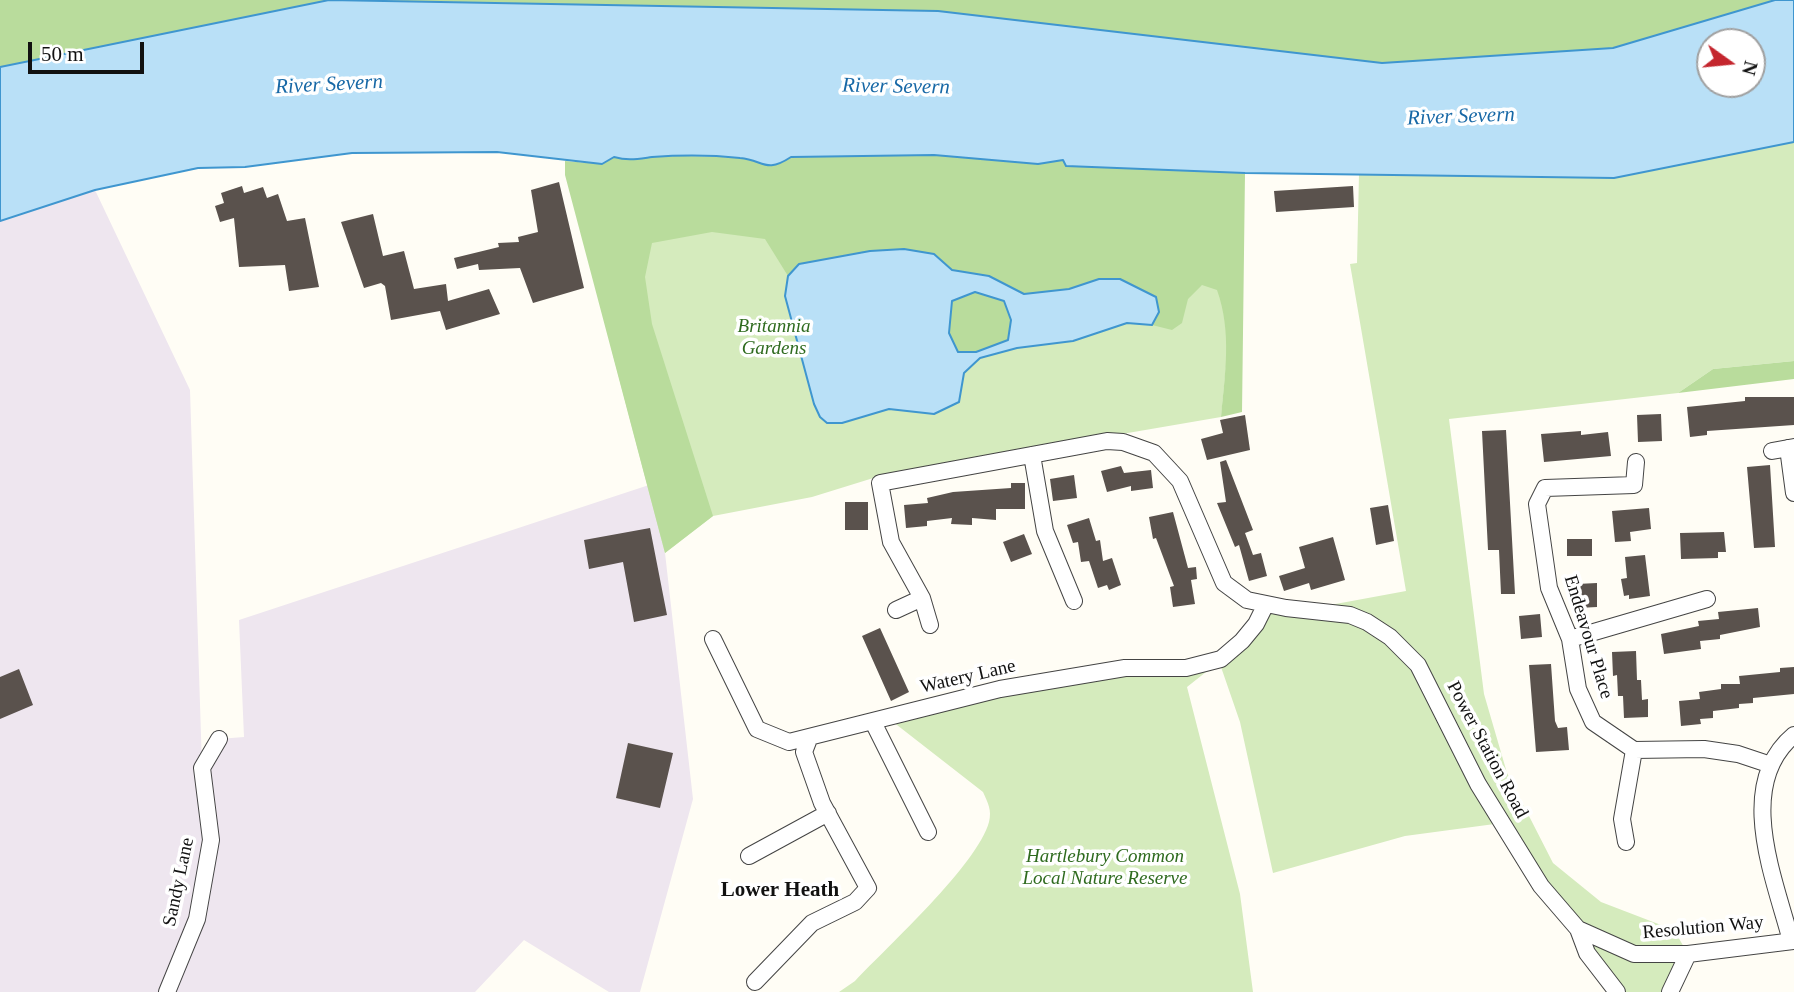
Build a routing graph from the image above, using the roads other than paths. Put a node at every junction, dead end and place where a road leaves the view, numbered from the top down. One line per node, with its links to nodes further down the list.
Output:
1 (1791, 448): 2 (street); 5 (street)
2 (1772, 451)
3 (1032, 455): 6 (street); 8 (street); 9 (street)
4 (1636, 462): 13 (street, Endeavour Place)
5 (1794, 493)
6 (922, 598): 10 (street); 11 (street)
7 (1707, 599): 13 (street)
8 (1074, 601)
9 (1266, 604): 14 (street, Watery Lane); 24 (street, Power Station Road)
10 (896, 610)
11 (930, 625)
12 (713, 639): 17 (street, Watery Lane)
13 (1570, 639): 18 (street, Endeavour Place)
14 (873, 722): 17 (street, Watery Lane); 21 (street)
15 (1794, 735): 19 (street)
16 (219, 739): 28 (street, Sandy Lane)
17 (809, 739): 20 (street)
18 (1634, 750): 19 (street); 22 (street)
19 (1771, 765): 25 (street)
20 (828, 813): 23 (street); 27 (street)
21 (928, 832)
22 (1626, 842)
23 (749, 856)
24 (1578, 929): 26 (street, Resolution Way); 29 (street, Power Station Road)
25 (1792, 941): 26 (street, Resolution Way)
26 (1688, 954): 30 (street)
27 (755, 982)
28 (167, 992)
29 (1617, 992)
30 (1670, 992)

